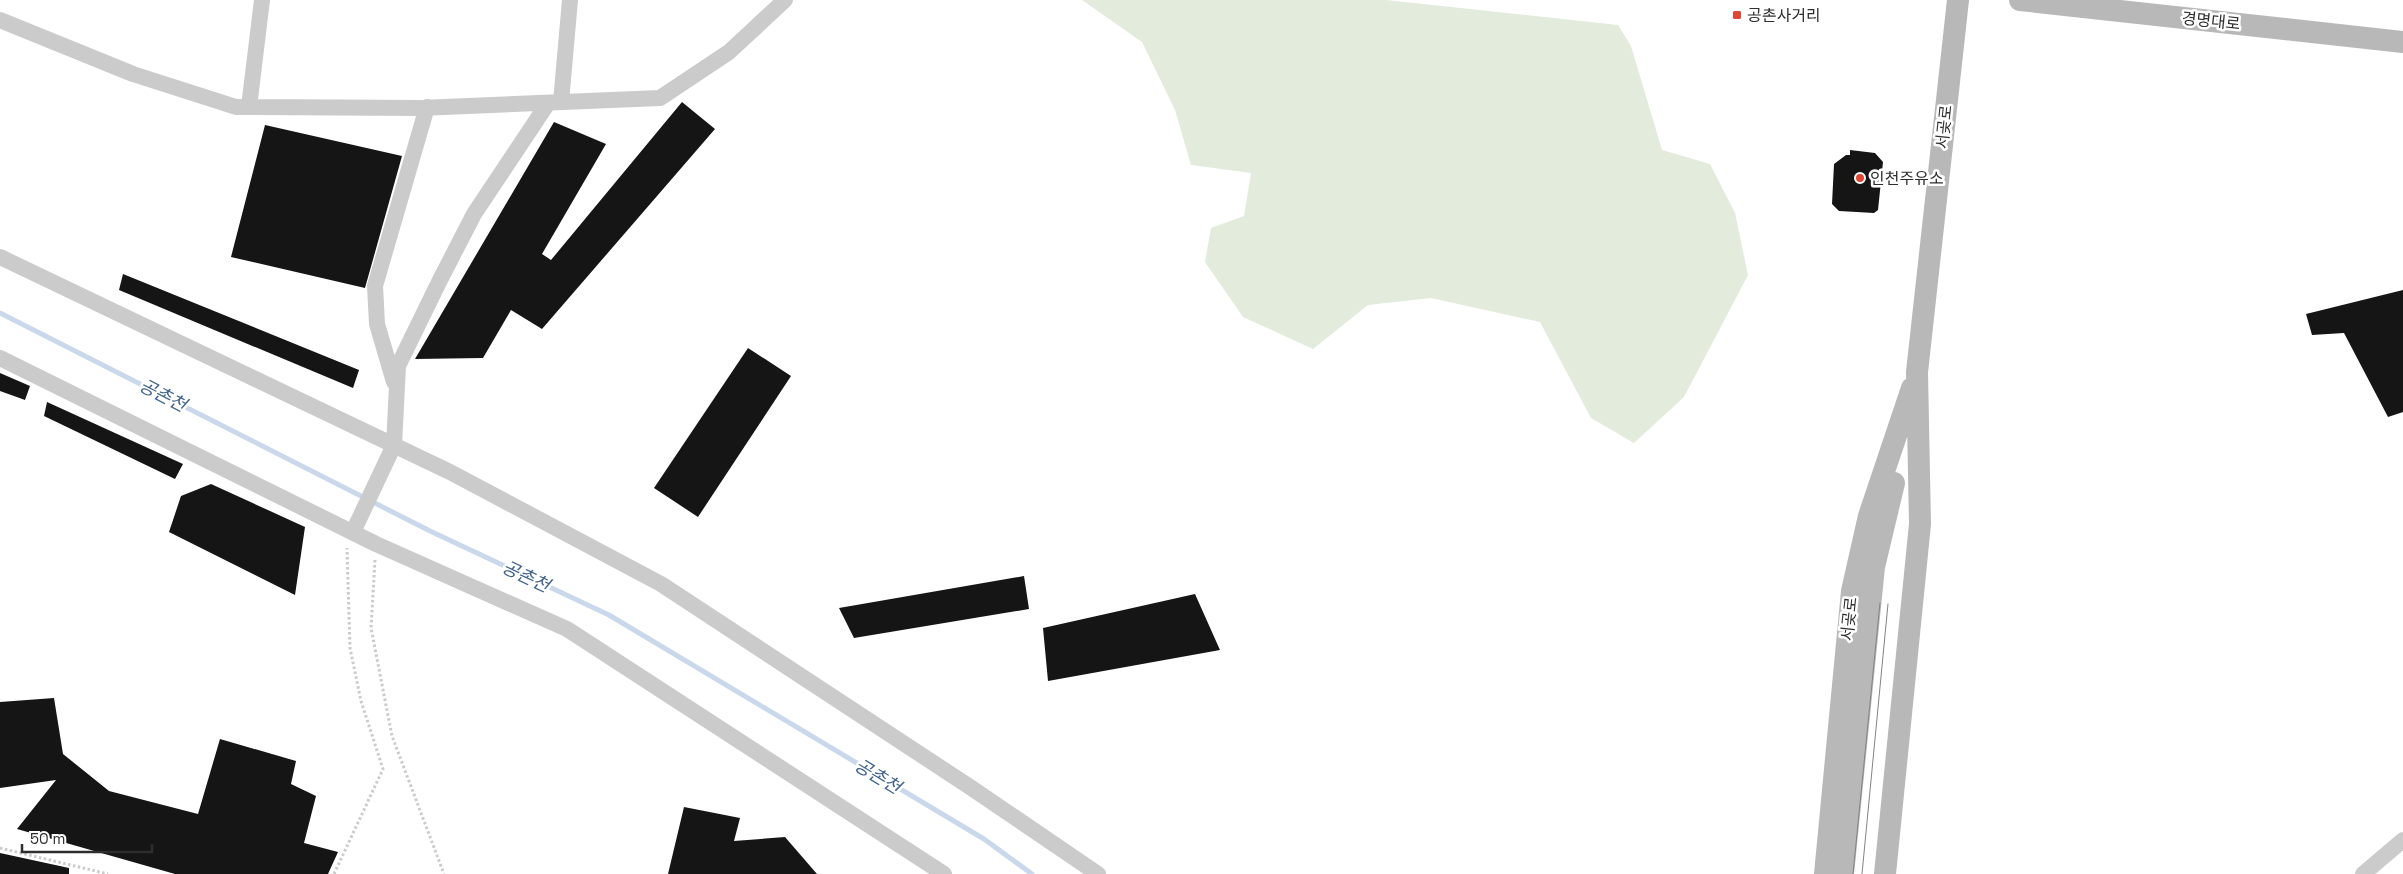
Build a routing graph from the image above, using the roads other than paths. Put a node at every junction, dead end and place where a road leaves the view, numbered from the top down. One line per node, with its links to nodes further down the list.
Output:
1 (262, 0): 10 (street)
2 (570, 0): 8 (street)
3 (785, 0): 8 (street)
4 (1958, 0): 13 (main road, 서곶로)
5 (2020, 0): 7 (main road, 경명대로)
6 (0, 20): 10 (street)
7 (2403, 42)
8 (555, 103): 9 (street); 14 (street)
9 (427, 107): 10 (street); 14 (street)
10 (249, 108)
11 (0, 257): 16 (street)
12 (0, 358): 17 (street)
13 (1917, 372): 15 (main road, 서곶로); 21 (main road, 서곶로)
14 (397, 394): 16 (street)
15 (1918, 398): 22 (main road, 서곶로); 23 (main road, 서곶로)
16 (392, 450): 17 (street); 20 (street)
17 (355, 526): 19 (street)
18 (2403, 840): 24 (street)
19 (944, 874)
20 (1098, 874)
21 (1825, 874)
22 (1842, 874)
23 (1885, 874)
24 (2362, 874)

